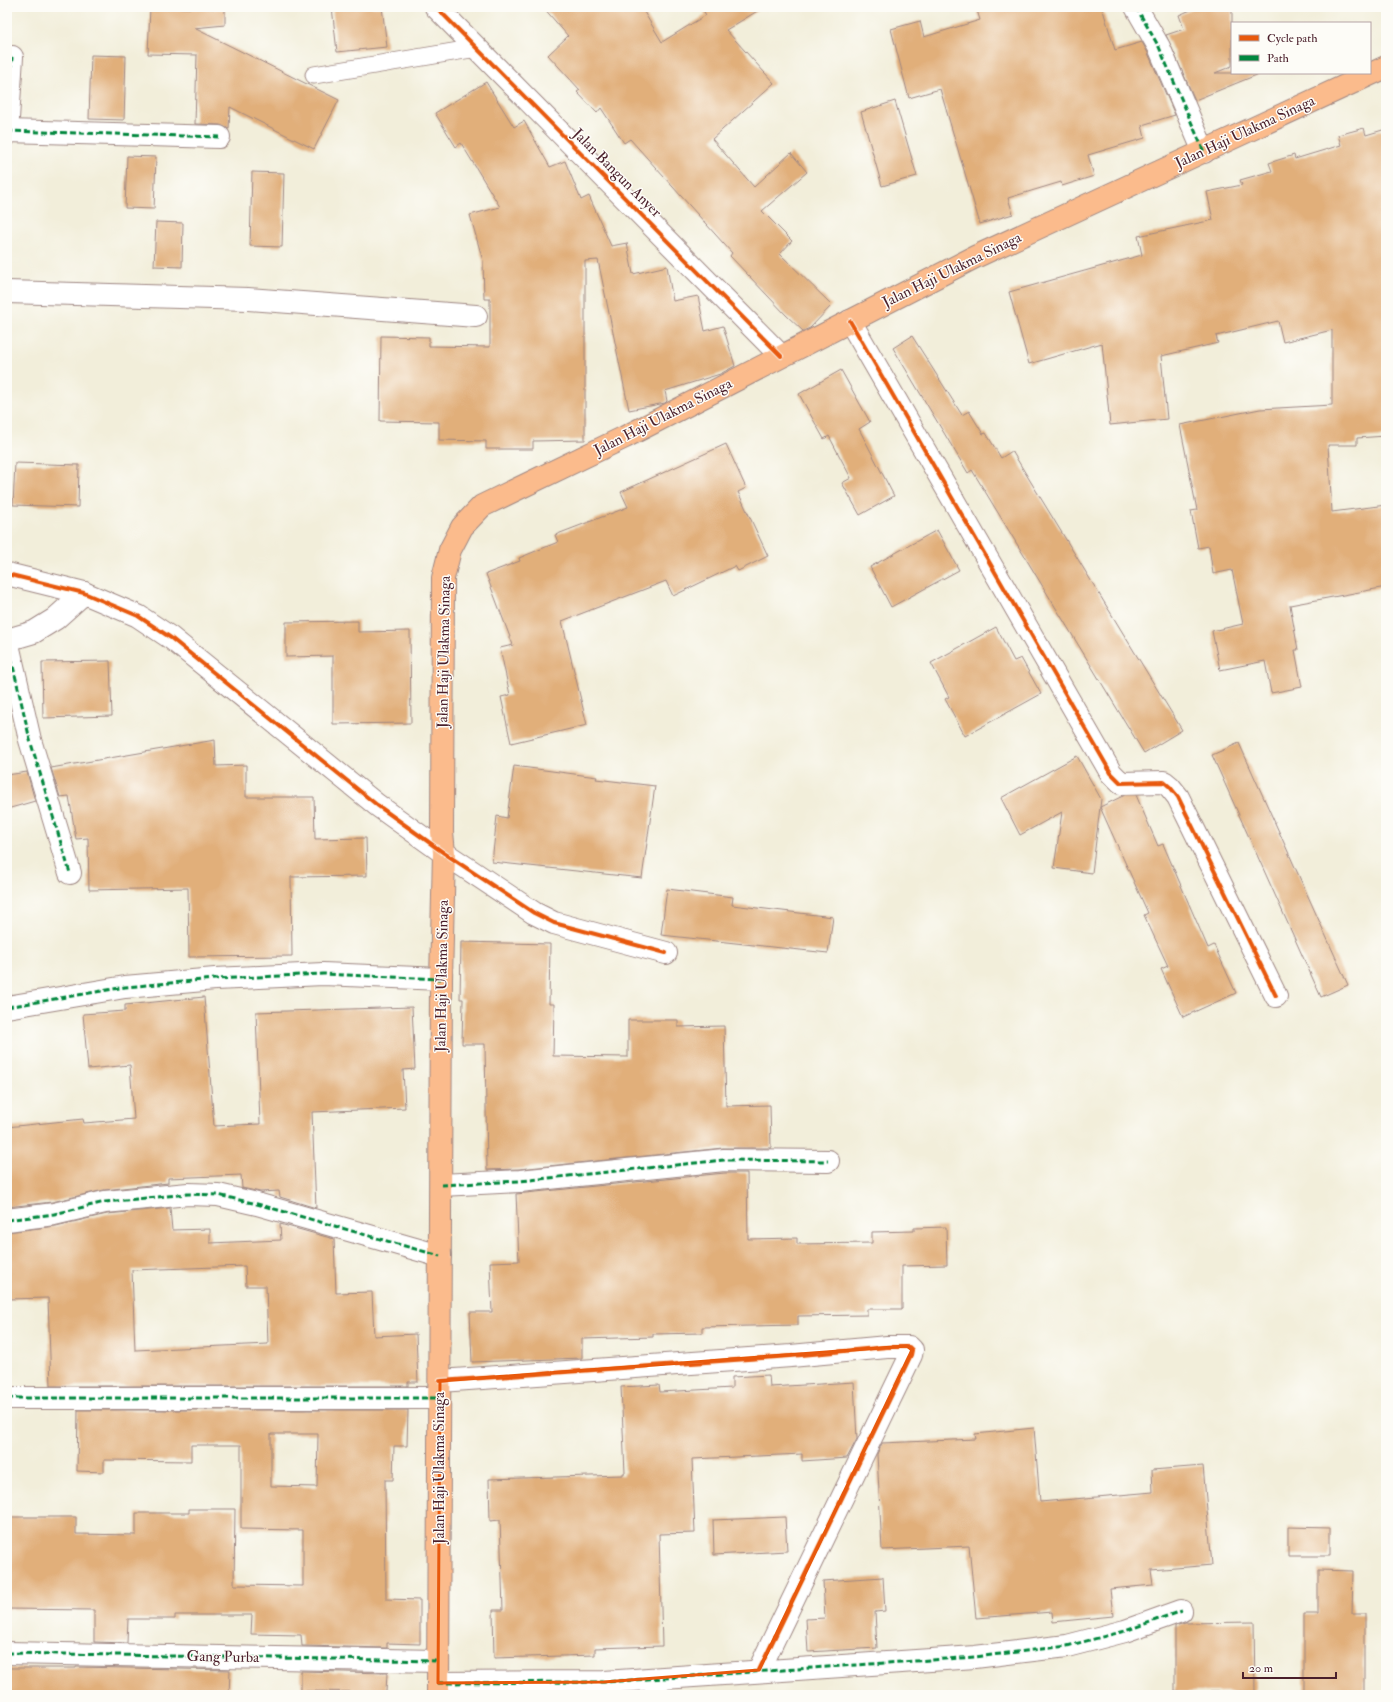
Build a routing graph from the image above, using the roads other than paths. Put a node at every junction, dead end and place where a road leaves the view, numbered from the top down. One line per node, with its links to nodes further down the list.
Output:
1 (436, 7): 3 (street, Jalan Bangun Anyer)
2 (1136, 7): 10 (street)
3 (477, 48): 6 (lane); 14 (street, Jalan Bangun Anyer)
4 (12, 57): 7 (street)
5 (1386, 67): 10 (main road, Jalan Haji Ulakma Sinaga)
6 (314, 75)
7 (8, 118): 8 (street); 9 (street)
8 (7, 134)
9 (219, 137)
10 (1204, 152): 13 (main road, Jalan Haji Ulakma Sinaga)
11 (7, 292): 12 (street)
12 (476, 316)
13 (850, 321): 14 (main road, Jalan Haji Ulakma Sinaga); 22 (street)
14 (781, 356): 18 (main road, Jalan Haji Ulakma Sinaga)
15 (7, 574): 16 (street)
16 (84, 593): 17 (street); 18 (street)
17 (7, 640): 19 (street)
18 (444, 853): 20 (street); 21 (main road, Jalan Haji Ulakma Sinaga)
19 (70, 873)
20 (666, 953)
21 (441, 978): 23 (street); 25 (main road, Jalan Haji Ulakma Sinaga)
22 (1276, 996)
23 (7, 1007)
24 (828, 1161): 25 (street)
25 (441, 1185): 27 (main road, Jalan Haji Ulakma Sinaga)
26 (7, 1220): 27 (street)
27 (440, 1256): 28 (main road, Jalan Haji Ulakma Sinaga)
28 (440, 1389): 29 (street); 32 (main road, Jalan Haji Ulakma Sinaga); 33 (street)
29 (7, 1398)
30 (1181, 1611): 33 (street)
31 (7, 1653): 32 (street, Gang Purba)
32 (438, 1661): 34 (main road, Jalan Haji Ulakma Sinaga)
33 (759, 1670): 34 (street)
34 (438, 1689)

